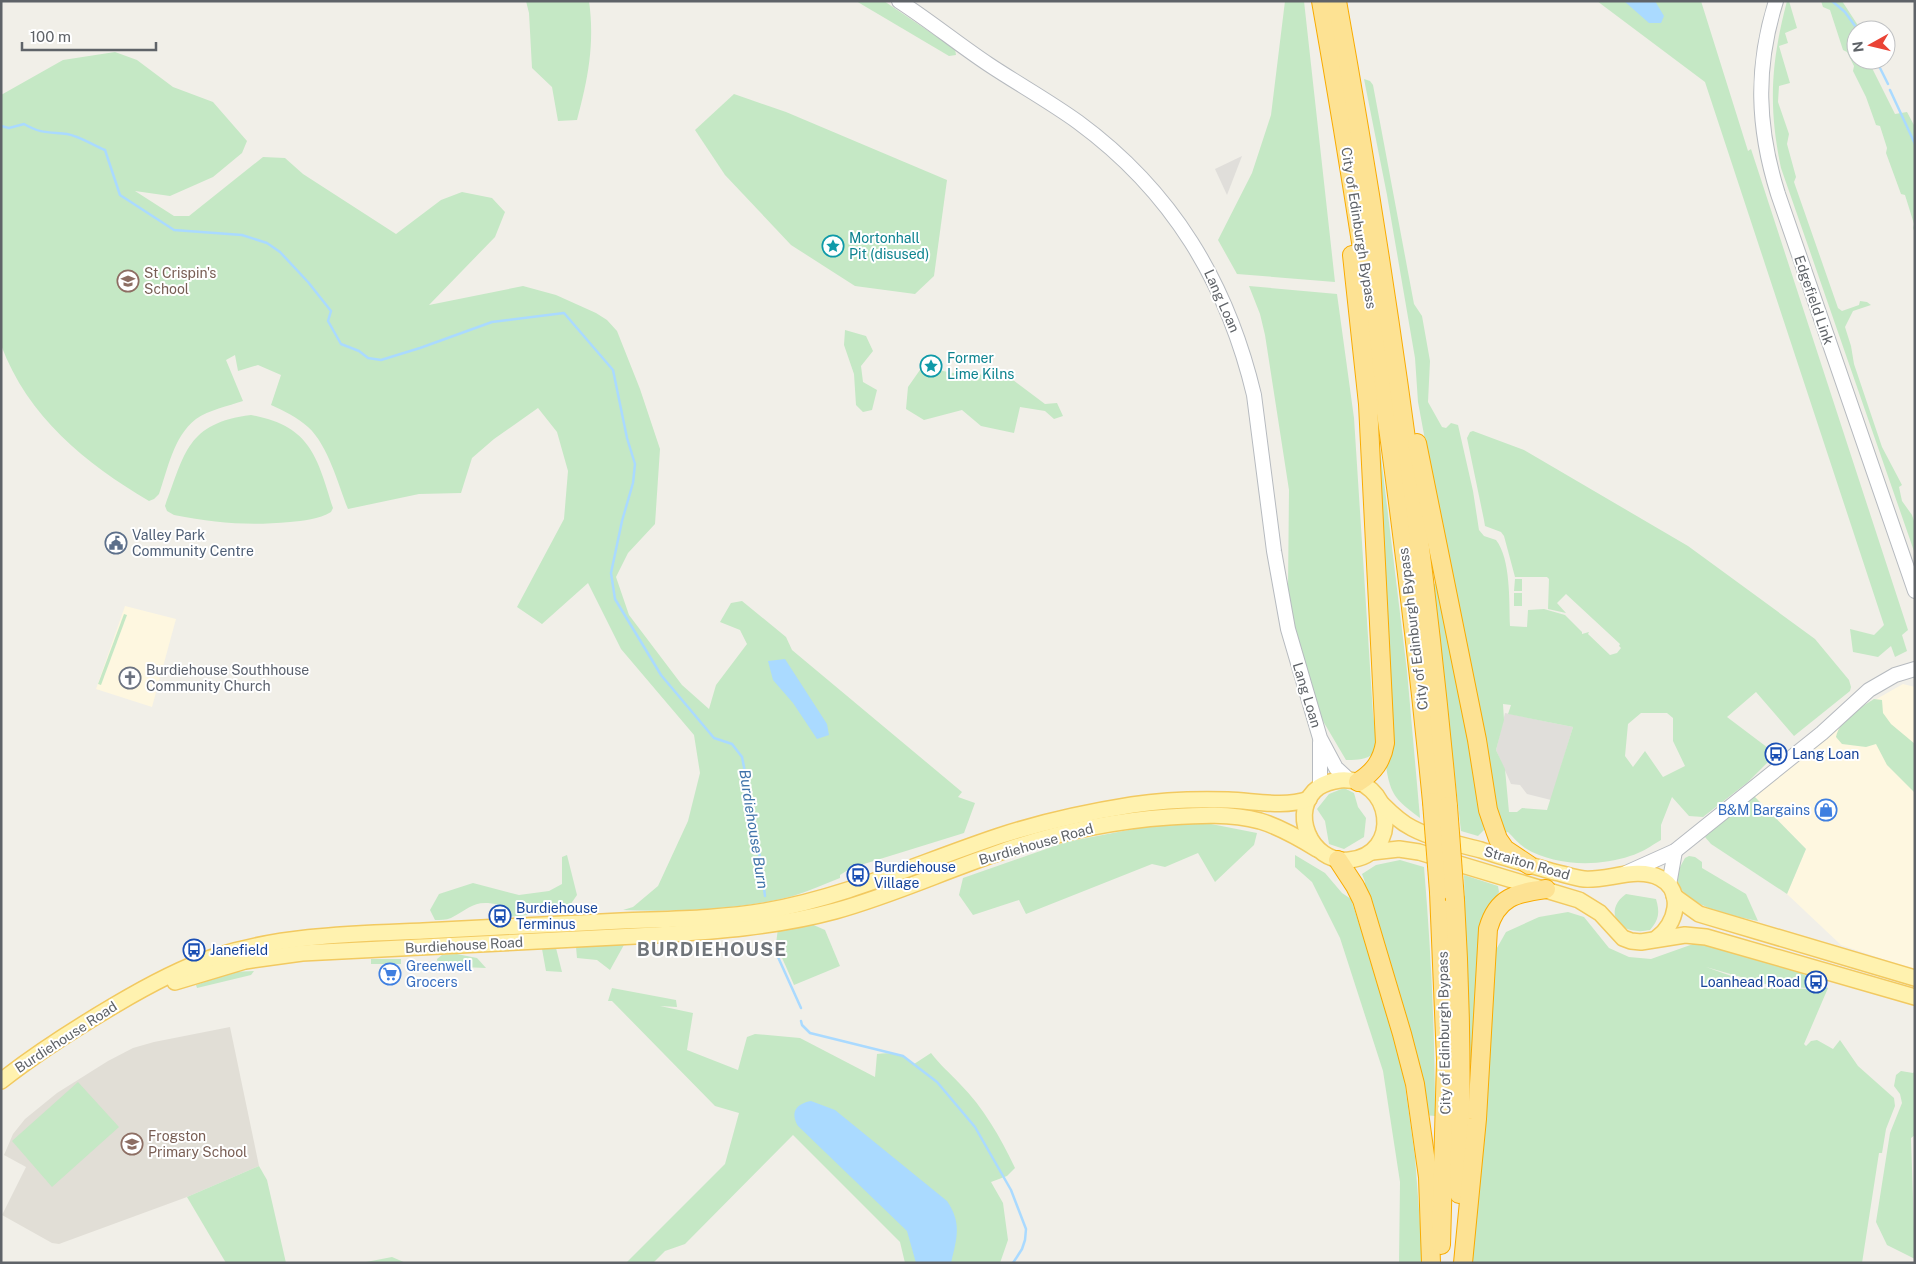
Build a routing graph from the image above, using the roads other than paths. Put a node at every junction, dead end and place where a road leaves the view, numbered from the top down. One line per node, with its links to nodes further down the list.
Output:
1 (899, 1): 9 (street, Lang Loan)
2 (1321, 1): 5 (highway, City of Edinburgh Bypass)
3 (1337, 1): 6 (highway, City of Edinburgh Bypass)
4 (1776, 1): 7 (street, Edgefield Link)
5 (1327, 34): 10 (highway); 14 (highway, City of Edinburgh Bypass)
6 (1391, 330): 14 (highway, City of Edinburgh Bypass); 19 (highway)
7 (1915, 591)
8 (1915, 669): 16 (street)
9 (1320, 738): 10 (street, Lang Loan); 11 (street, Lang Loan)
10 (1354, 781): 11 (main road); 13 (main road)
11 (1320, 786): 12 (main road)
12 (1309, 800): 15 (main road); 26 (main road, Burdiehouse Road)
13 (1382, 804): 17 (main road); 19 (main road, Straiton Road)
14 (1440, 804): 23 (highway, City of Edinburgh Bypass, bridge)
15 (1318, 849): 18 (main road); 26 (main road, Burdiehouse Road)
16 (1674, 851): 20 (street); 22 (street)
17 (1372, 852): 18 (main road); 21 (main road, Straiton Road)
18 (1338, 860): 29 (highway)
19 (1528, 865): 20 (main road, Straiton Road)
20 (1623, 874): 22 (main road, Straiton Road)
21 (1546, 889): 24 (main road, Straiton Road); 32 (highway)
22 (1671, 891): 24 (main road); 25 (main road, Straiton Road)
23 (1447, 896): 30 (highway, City of Edinburgh Bypass); 31 (highway, City of Edinburgh Bypass)
24 (1657, 938): 27 (main road, Straiton Road)
25 (1915, 978)
26 (132, 994): 28 (main road, Burdiehouse Road)
27 (1915, 997)
28 (1, 1080)
29 (1431, 1263)
30 (1440, 1263)
31 (1456, 1263)
32 (1463, 1263)

